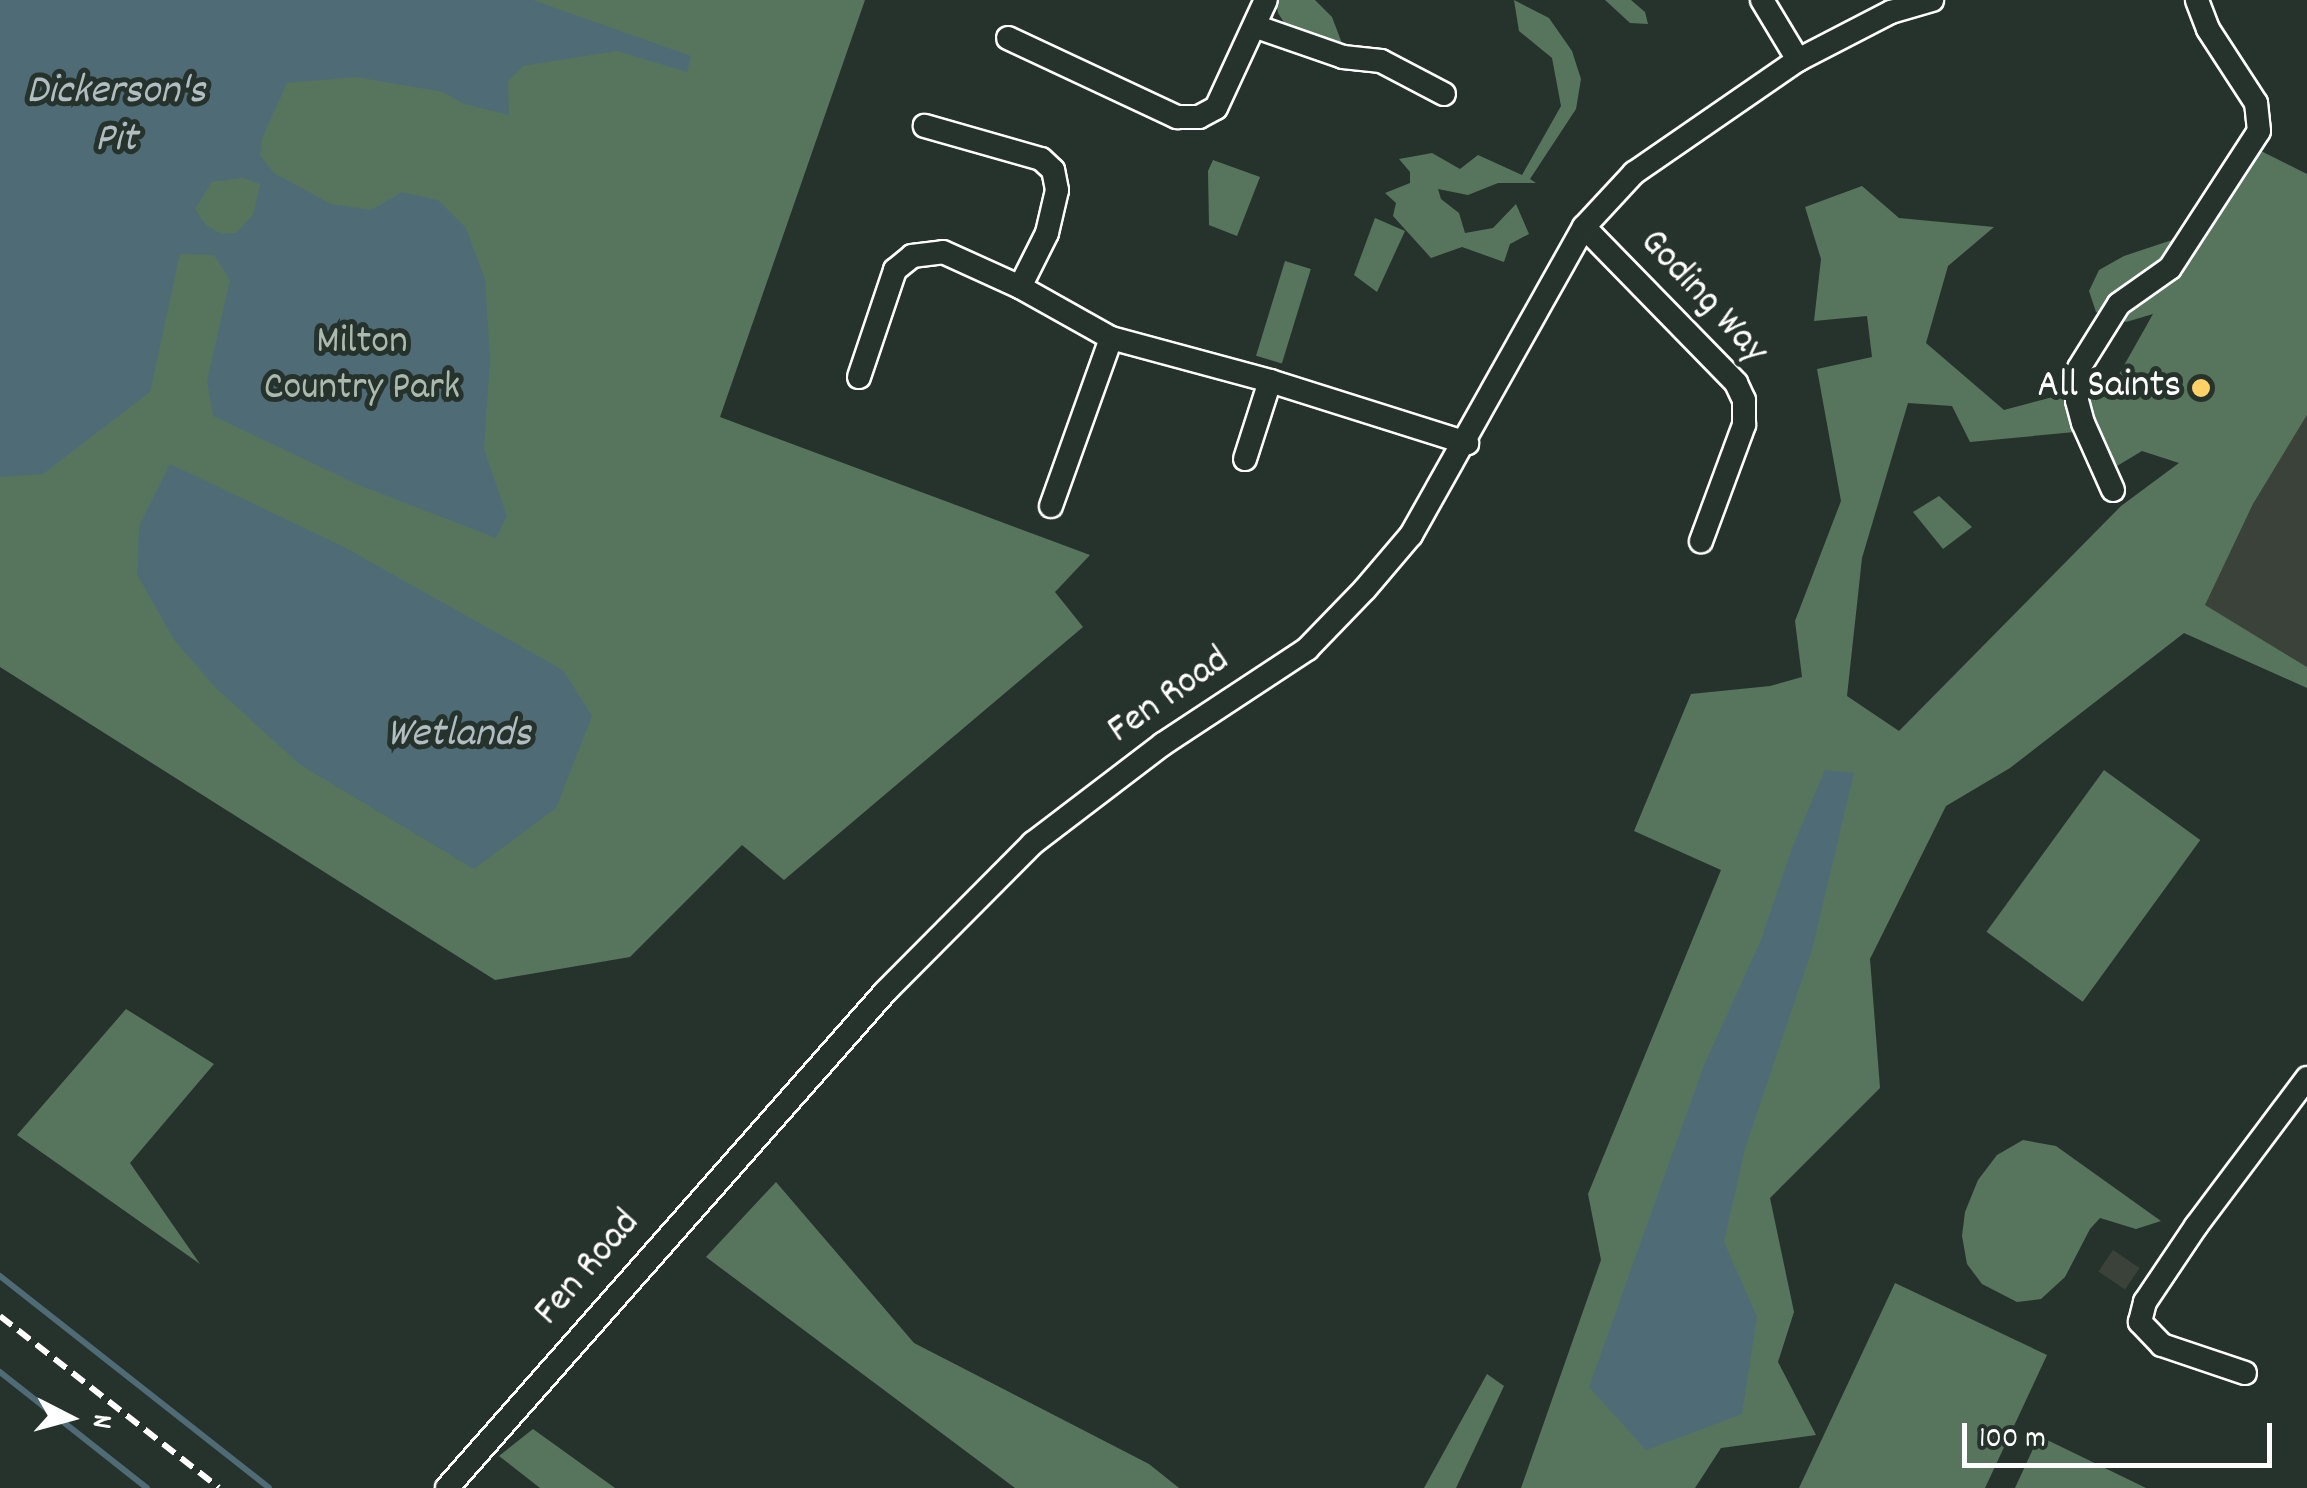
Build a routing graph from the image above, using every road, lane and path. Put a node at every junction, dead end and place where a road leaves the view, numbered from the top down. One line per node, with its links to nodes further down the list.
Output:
1 (1266, 0): 5 (street)
2 (1762, 0): 7 (street)
3 (1932, 0): 7 (street, Fen Road)
4 (2197, 0): 17 (street)
5 (1256, 26): 6 (street); 8 (street)
6 (1008, 38)
7 (1798, 60): 10 (street, Fen Road)
8 (1444, 94)
9 (925, 126): 11 (street)
10 (1584, 227): 15 (street, Fen Road); 19 (street, Goding Way)
11 (1020, 287): 12 (street); 13 (street)
12 (1112, 338): 14 (street); 18 (street)
13 (859, 377)
14 (1270, 381): 15 (street); 16 (street)
15 (1467, 443): 22 (street, Fen Road)
16 (1245, 459)
17 (2113, 490)
18 (1051, 506)
19 (1700, 541)
20 (2307, 1078): 21 (street)
21 (2245, 1373)
22 (447, 1488)

